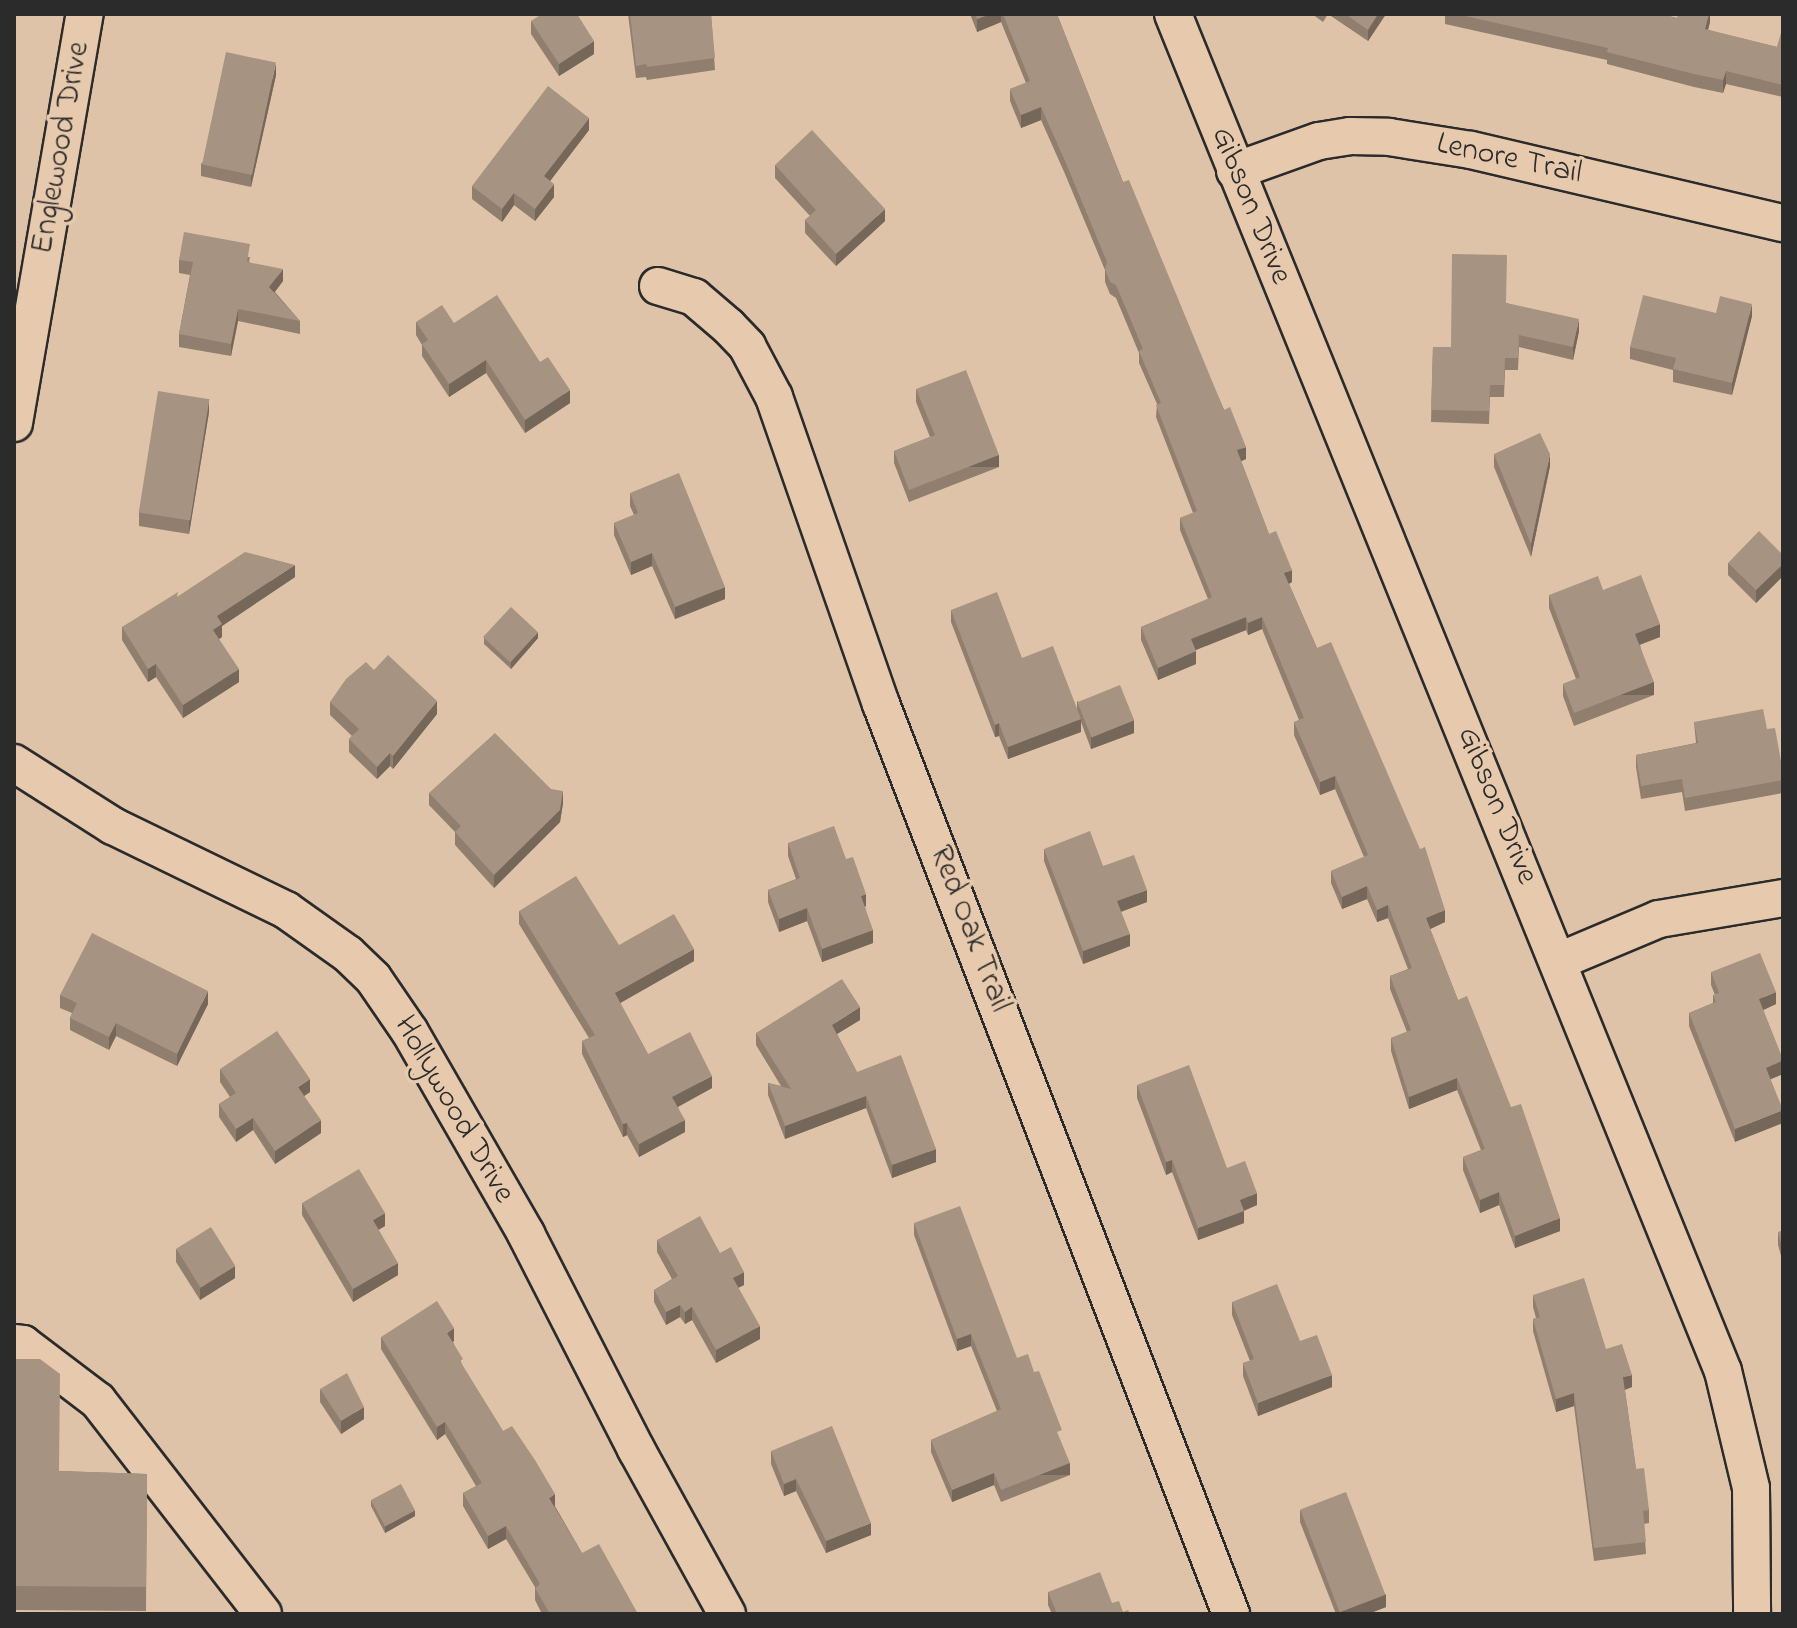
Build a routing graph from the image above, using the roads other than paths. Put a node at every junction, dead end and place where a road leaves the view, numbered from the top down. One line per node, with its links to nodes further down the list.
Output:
1 (85, 14): 6 (street, Englewood Drive)
2 (1173, 14): 3 (street, Gibson Drive)
3 (1235, 171): 4 (street, Lenore Trail); 9 (street, Gibson Drive)
4 (1783, 223)
5 (658, 286): 13 (street, Red Oak Trail)
6 (14, 423)
7 (14, 763): 12 (street, Hollywood Drive)
8 (1783, 898): 9 (street)
9 (1559, 961): 14 (street, Gibson Drive)
10 (14, 1343): 11 (street)
11 (263, 1614)
12 (727, 1614)
13 (1231, 1614)
14 (1752, 1614)

